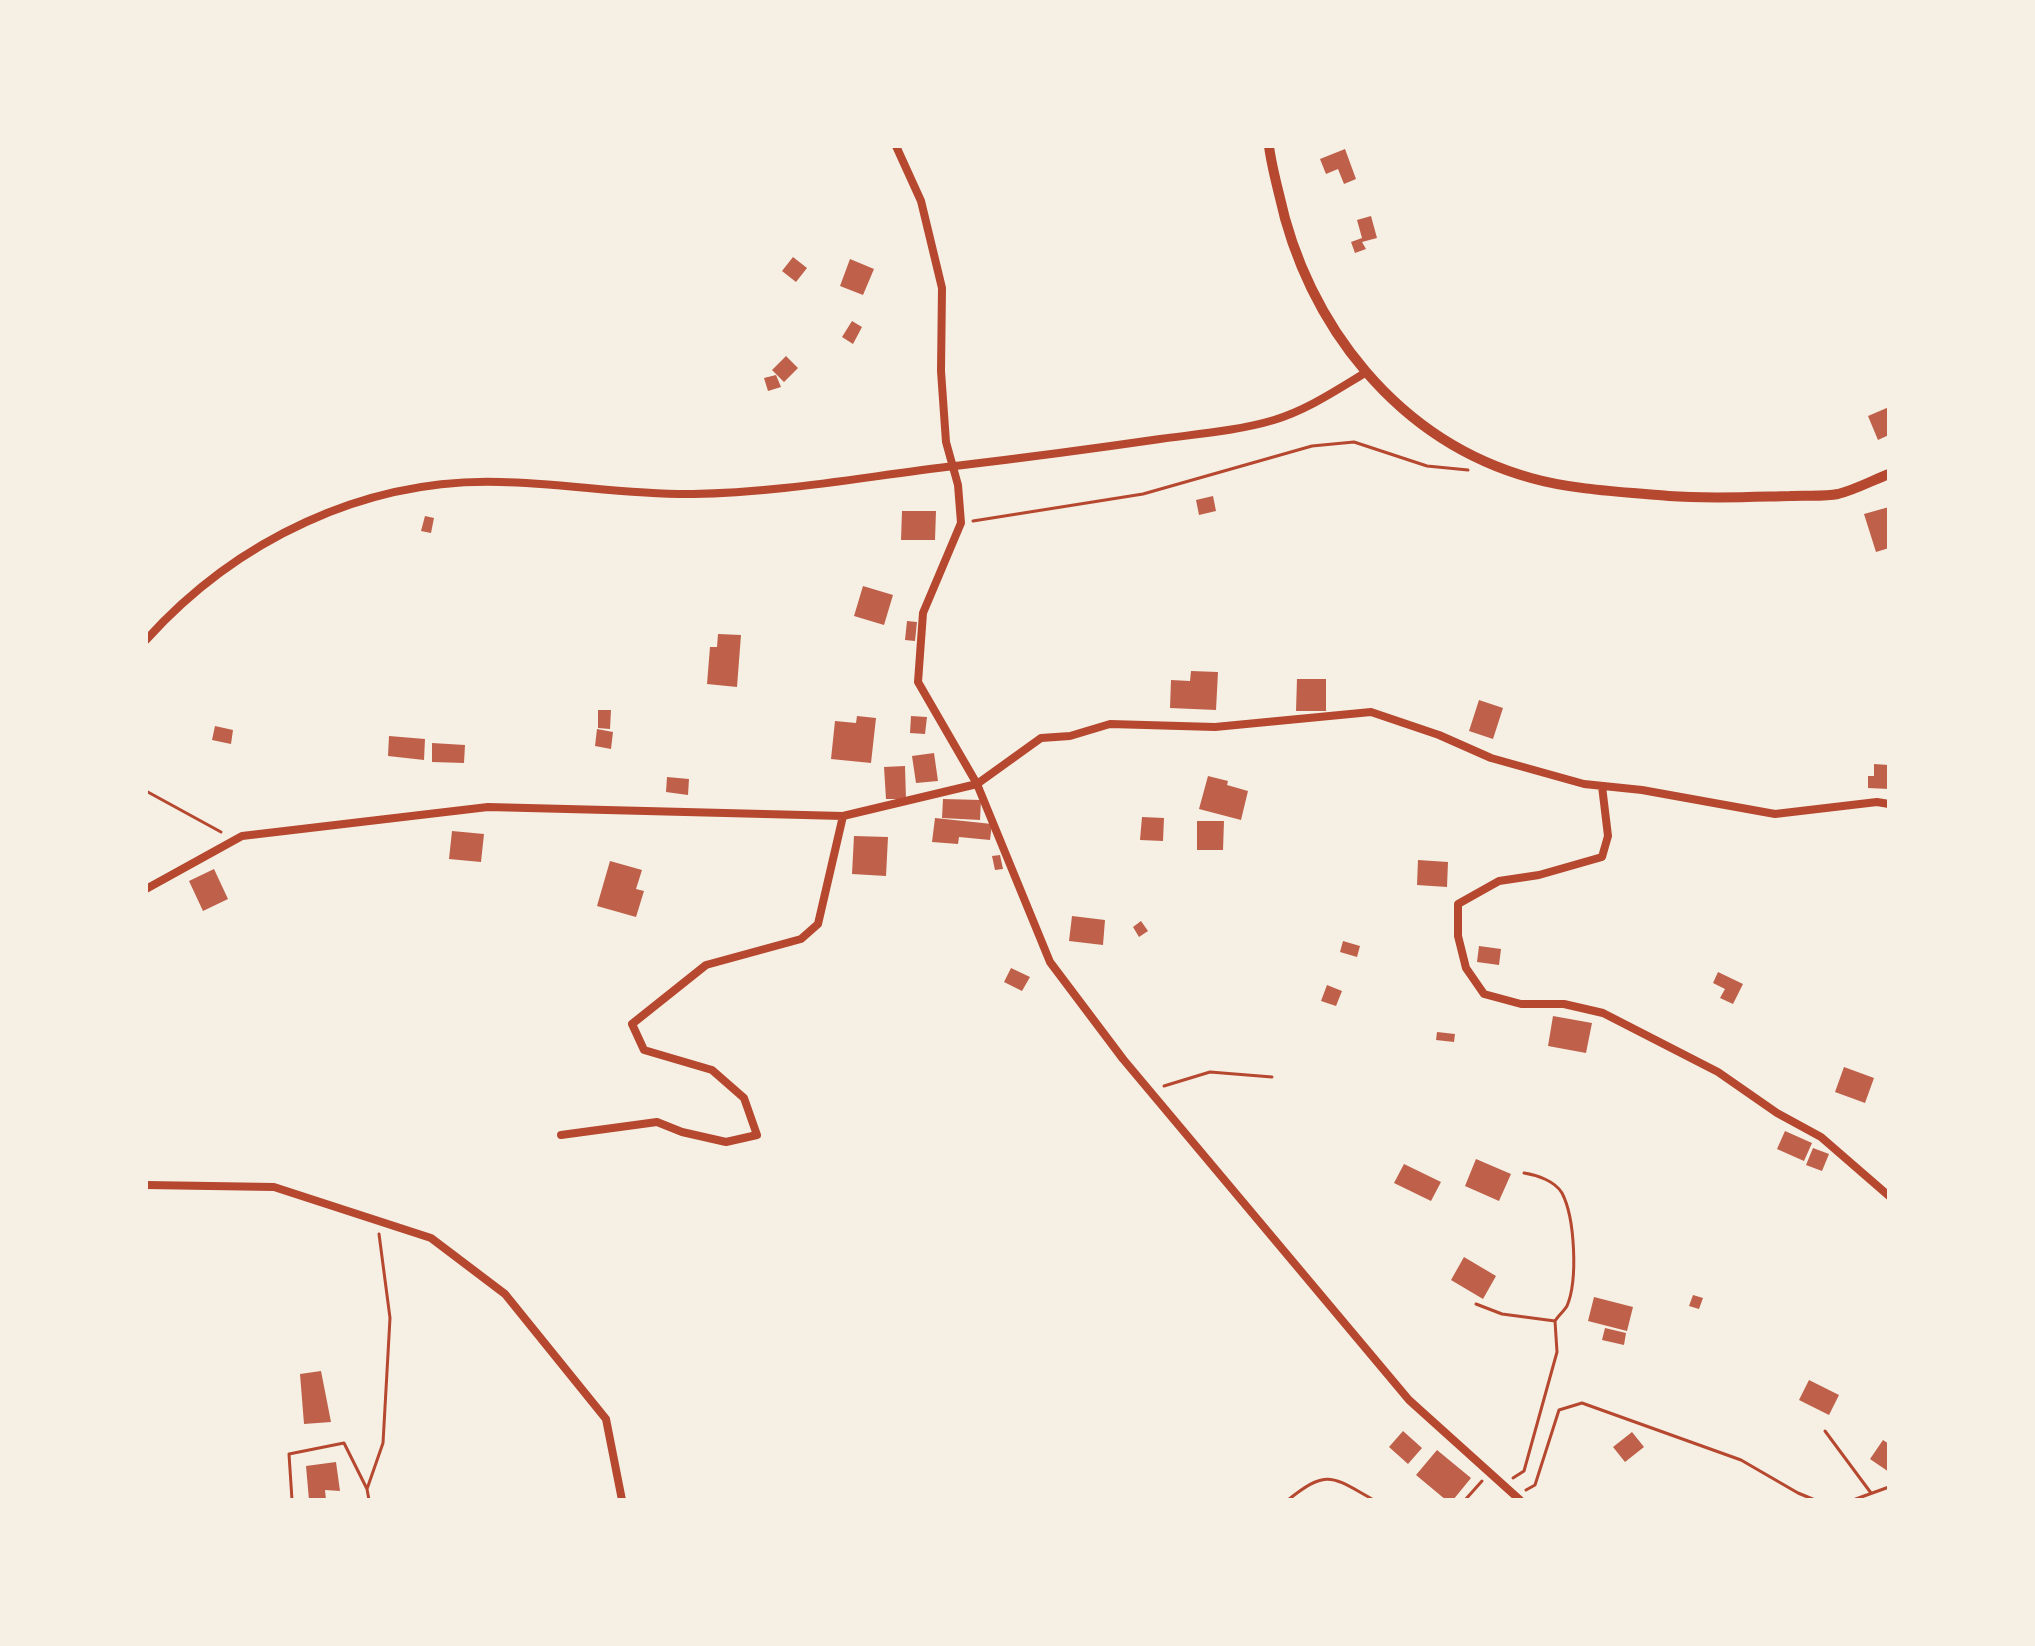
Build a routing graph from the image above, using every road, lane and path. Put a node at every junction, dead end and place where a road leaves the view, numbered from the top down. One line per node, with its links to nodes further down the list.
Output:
1 (896, 146): 4 (street)
2 (1269, 146): 3 (street)
3 (1365, 373): 4 (street); 6 (street)
4 (952, 466): 7 (street); 8 (street)
5 (1472, 471): 7 (path)
6 (1889, 474)
7 (961, 523): 9 (street)
8 (146, 640)
9 (977, 784): 10 (street); 13 (street); 17 (street)
10 (1602, 786): 12 (street); 21 (street)
11 (146, 791): 14 (path)
12 (1889, 804)
13 (843, 816): 14 (street); 18 (street)
14 (234, 840): 15 (street)
15 (146, 889)
16 (1272, 1077): 17 (path)
17 (1149, 1090): 26 (street)
18 (561, 1135)
19 (1524, 1173): 24 (path)
20 (146, 1185): 22 (street)
21 (1889, 1196)
22 (377, 1221): 29 (path); 34 (street)
23 (1476, 1304): 24 (path)
24 (1555, 1321): 27 (path)
25 (1825, 1431): 30 (path)
26 (1490, 1472): 27 (street); 37 (path)
27 (1503, 1484): 31 (street)
28 (1889, 1487): 30 (path)
29 (367, 1489): 32 (path); 33 (path)
30 (1871, 1493): 39 (path)
31 (1518, 1498): 38 (path)
32 (292, 1500)
33 (369, 1500)
34 (622, 1500)
35 (1288, 1500): 36 (path)
36 (1374, 1500)
37 (1465, 1500)
38 (1815, 1500)
39 (1853, 1500)

